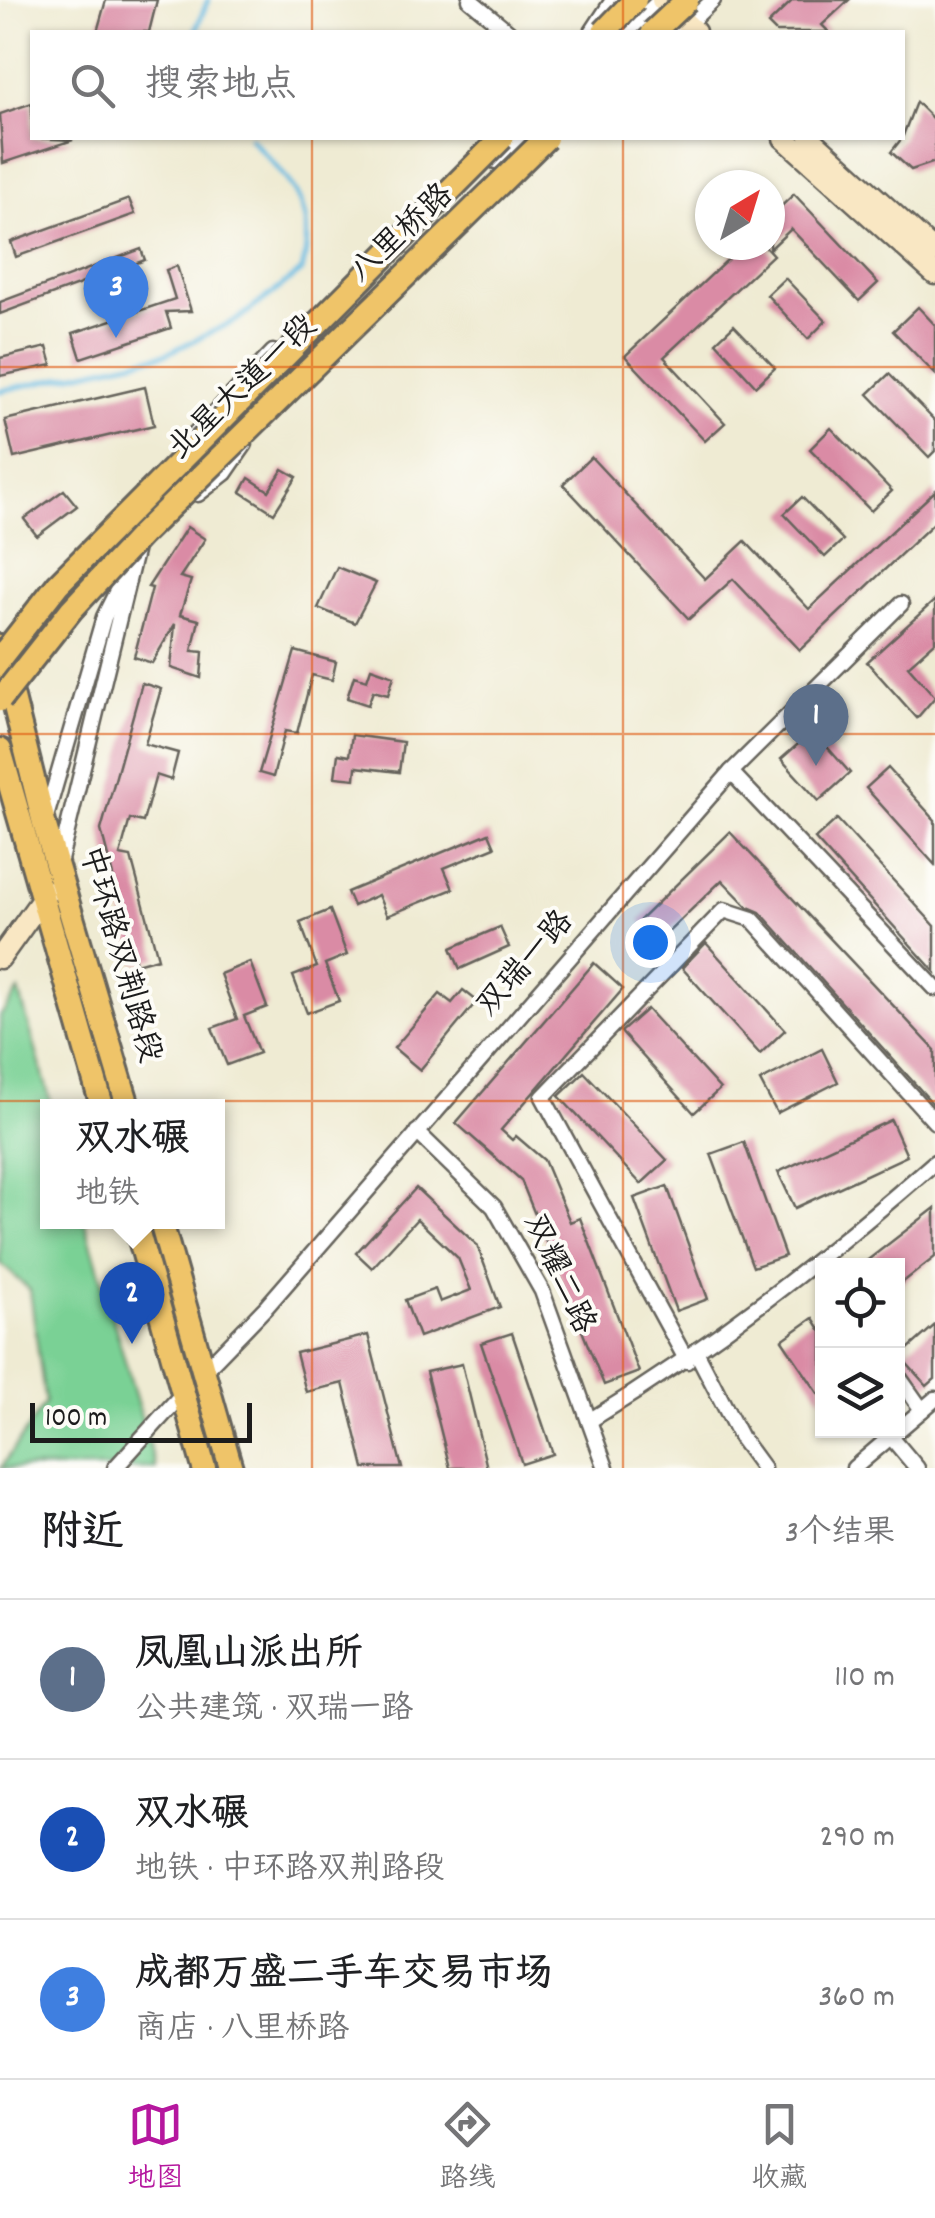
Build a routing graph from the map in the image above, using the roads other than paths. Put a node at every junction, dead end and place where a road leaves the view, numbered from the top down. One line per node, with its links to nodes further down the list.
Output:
1 (470, 0): 6 (street)
2 (612, 0): 7 (street)
3 (687, 0): 5 (main road, bridge)
4 (714, 0): 11 (street)
5 (649, 8): 8 (main road, bridge); 9 (street); 10 (main road)
6 (507, 30)
7 (593, 30)
8 (608, 30)
9 (628, 30)
10 (679, 30)
11 (681, 30)
12 (489, 140): 21 (street, 八里桥路)
13 (500, 140): 24 (main road, 北星大道一段, bridge)
14 (517, 140): 21 (street, 八里桥路)
15 (546, 140): 21 (street, 八里桥路)
16 (546, 140): 25 (main road, 北星大道一段, bridge)
17 (786, 140): 20 (main road)
18 (812, 140): 19 (main road)
19 (935, 252)
20 (935, 274)
21 (135, 552): 28 (street, 八里桥路); 29 (street, 八里桥路)
22 (901, 604): 27 (street, 双瑞一路)
23 (0, 646): 28 (main road, 中环路双荆路段)
24 (0, 658)
25 (0, 700)
26 (0, 750): 30 (main road, 中环路双荆路段)
27 (731, 772): 32 (street); 36 (street, 双瑞一路)
28 (44, 823): 29 (main road, 中环路双荆路段)
29 (59, 865): 30 (main road, 八里桥路); 34 (main road, 中环路双荆路段)
30 (43, 903): 31 (main road, 八里桥路); 33 (main road, 中环路双荆路段)
31 (0, 958)
32 (935, 988)
33 (100, 1099)
34 (126, 1099)
35 (935, 1122): 42 (street)
36 (417, 1132): 43 (street, 双瑞一路); 48 (street, 双耀二路)
37 (935, 1162): 40 (street)
38 (137, 1229): 45 (main road)
39 (163, 1229): 43 (main road)
40 (831, 1258)
41 (815, 1271): 42 (street)
42 (692, 1357): 48 (street); 56 (street)
43 (204, 1370): 45 (street, 双瑞一路); 54 (main road)
44 (905, 1386): 47 (street)
45 (184, 1392): 52 (street, 双瑞一路); 53 (main road)
46 (935, 1399): 47 (street)
47 (922, 1410): 49 (street)
48 (589, 1421): 55 (street, 双耀二路)
49 (905, 1425)
50 (890, 1438): 57 (street)
51 (892, 1438): 58 (street)
52 (115, 1468)
53 (204, 1468)
54 (231, 1468)
55 (606, 1468)
56 (763, 1468)
57 (854, 1468)
58 (917, 1468)

